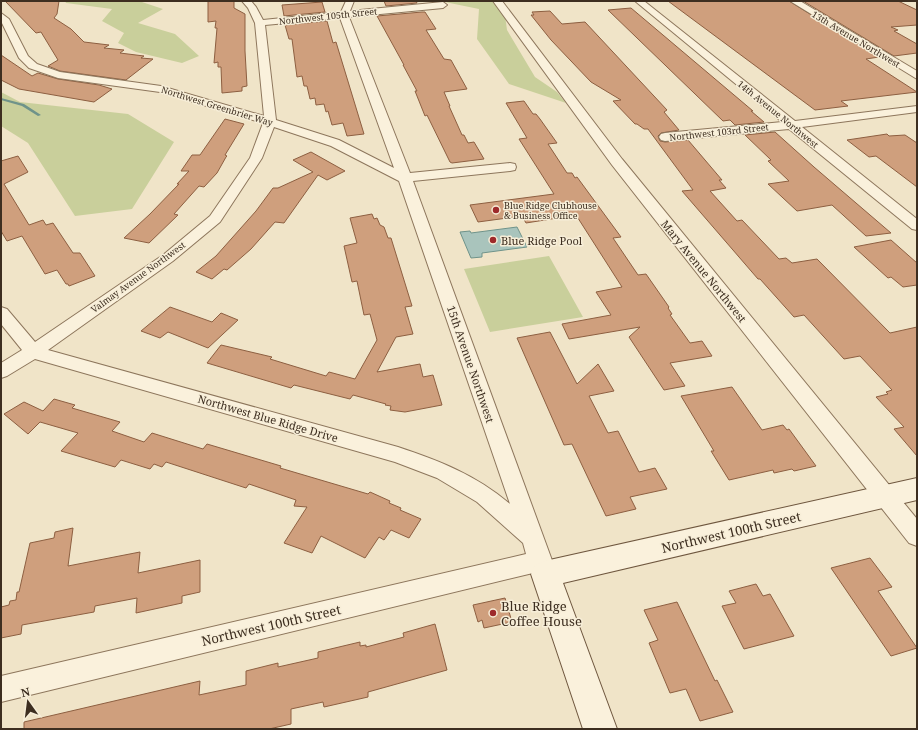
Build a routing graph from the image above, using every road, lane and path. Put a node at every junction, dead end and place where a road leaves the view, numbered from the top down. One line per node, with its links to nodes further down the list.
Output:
1 (246, 1): 8 (street, Valmay Avenue Northwest)
2 (497, 1): 21 (street, Mary Avenue Northwest)
3 (639, 1): 12 (street, 14th Avenue Northwest)
4 (794, 1): 9 (street, 13th Avenue Northwest)
5 (443, 5): 6 (street, Northwest 105th Street)
6 (347, 8): 8 (street, Northwest 105th Street); 15 (street, 15th Avenue Northwest)
7 (1, 16): 11 (street, Northwest Greenbrier Way)
8 (260, 23): 11 (street, Valmay Avenue Northwest)
9 (917, 76)
10 (917, 109): 12 (street, Northwest 103rd Street)
11 (270, 122): 15 (street, Northwest Greenbrier Way); 18 (street, Valmay Avenue Northwest)
12 (792, 125): 13 (street, Northwest 103rd Street); 16 (street, 14th Avenue Northwest)
13 (665, 138)
14 (510, 167): 15 (street)
15 (404, 178): 23 (street, 15th Avenue Northwest)
16 (917, 226)
17 (1, 313): 18 (street)
18 (33, 352): 19 (street, Valmay Avenue Northwest); 23 (street, Northwest Blue Ridge Drive)
19 (1, 371)
20 (917, 489): 21 (main road, Northwest 100th Street)
21 (886, 497): 22 (street, Mary Avenue Northwest); 24 (main road, Northwest 100th Street)
22 (917, 536)
23 (532, 538): 24 (street, 15th Avenue Northwest)
24 (543, 568): 25 (street, Northwest 100th Street); 26 (main road, 15th Avenue Northwest)
25 (2, 693)
26 (600, 729)

